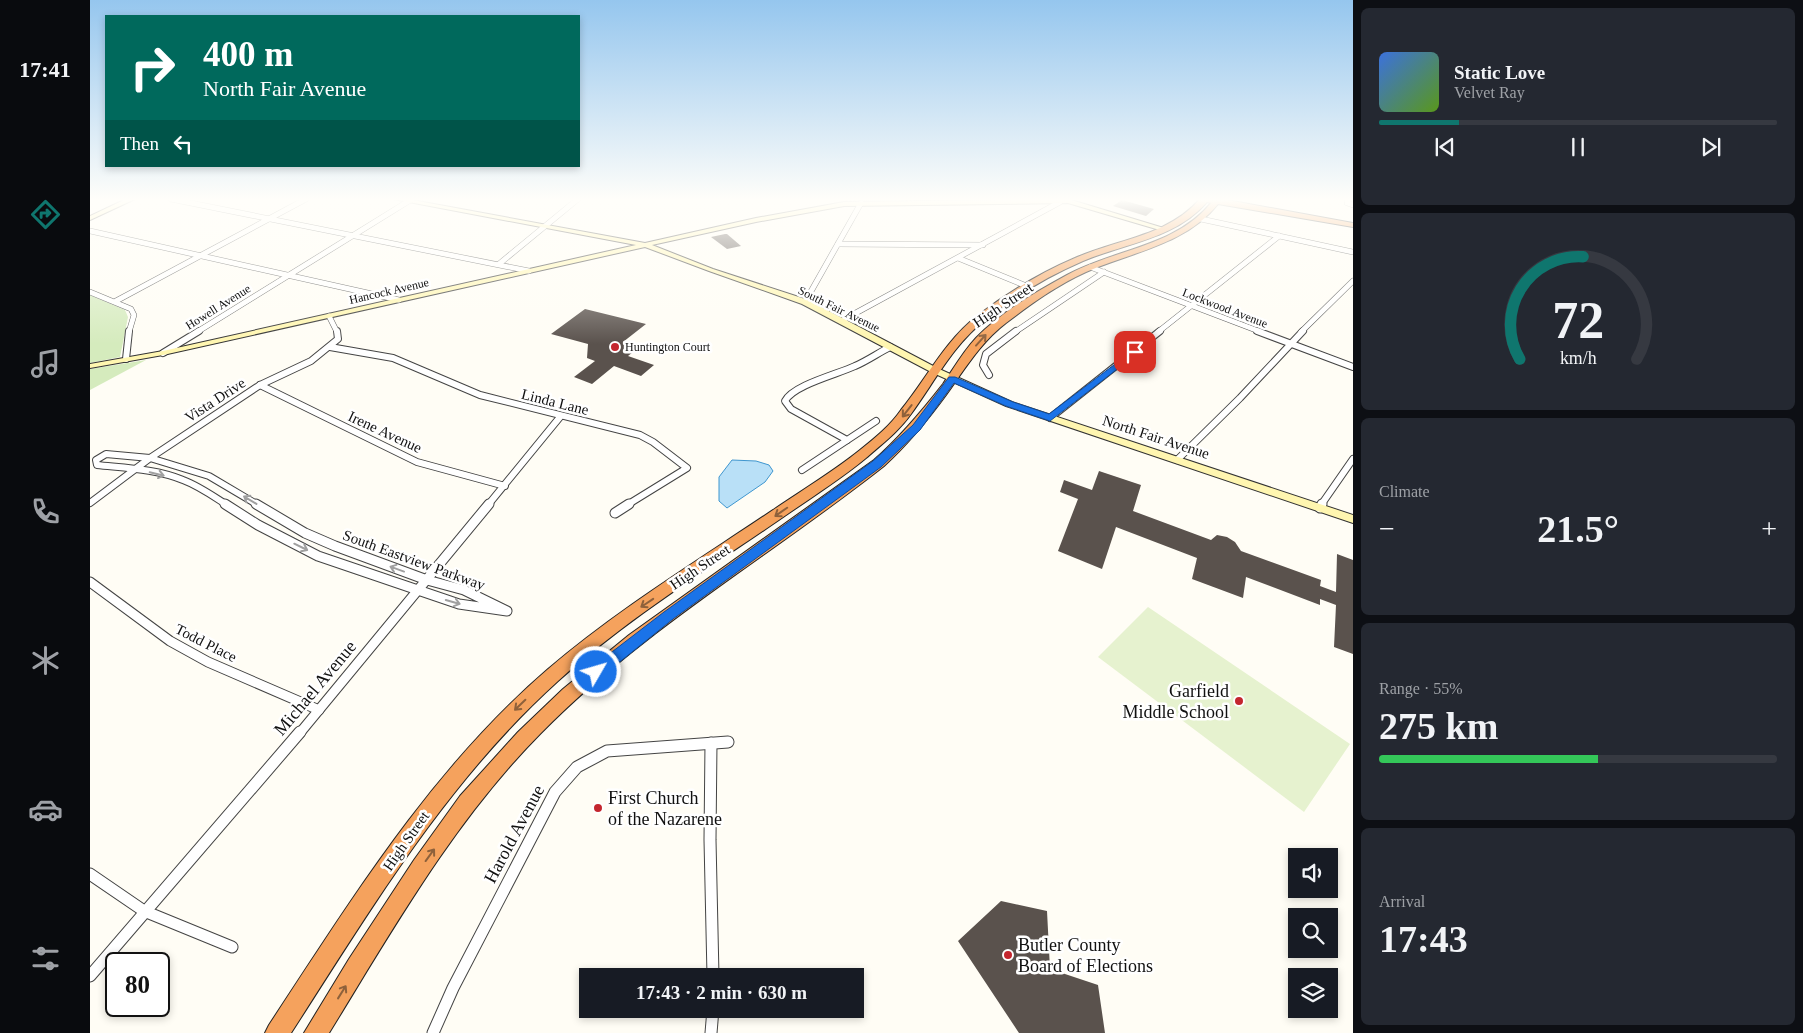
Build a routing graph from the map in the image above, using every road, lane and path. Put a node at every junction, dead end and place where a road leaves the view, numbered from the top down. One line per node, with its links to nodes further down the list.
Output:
1 (166, 247): 15 (street)
2 (217, 247): 15 (street)
3 (335, 247): 21 (street, Howell Avenue)
4 (411, 247): 17 (street)
5 (519, 247): 17 (street)
6 (636, 247): 19 (street, Hancock Avenue)
7 (652, 247): 27 (street, South Fair Avenue)
8 (836, 247): 27 (street)
9 (980, 247): 16 (street)
10 (1113, 247): 23 (highway, High Street)
11 (1143, 247): 18 (highway, High Street)
12 (1265, 247): 28 (street)
13 (1331, 247): 14 (street)
14 (1353, 252)
15 (202, 255): 21 (street); 26 (street)
16 (958, 258): 23 (street); 30 (street)
17 (499, 264): 19 (street)
18 (1090, 267): 20 (street, Lockwood Avenue); 40 (highway, High Street, one-way to 18)
19 (529, 271): 25 (street, Hancock Avenue)
20 (1104, 272): 28 (street, Lockwood Avenue); 39 (street, High Street)
21 (288, 276): 25 (street); 34 (street, Howell Avenue)
22 (1353, 281): 31 (street)
23 (1028, 287): 38 (highway, High Street)
24 (90, 292): 26 (street)
25 (399, 300): 29 (street, Hancock Avenue)
26 (116, 301): 35 (street)
27 (805, 302): 30 (street, South Fair Avenue)
28 (1192, 306): 31 (street, Lockwood Avenue); 43 (street)
29 (329, 316): 32 (street); 34 (street, Hancock Avenue)
30 (841, 321): 33 (street, South Fair Avenue)
31 (1290, 343): 37 (street, Lockwood Avenue); 48 (street)
32 (330, 347): 41 (street, Vista Drive); 42 (street, Linda Lane)
33 (890, 347): 38 (street, South Fair Avenue); 45 (street)
34 (162, 353): 35 (street, Hancock Avenue)
35 (126, 360): 36 (street, Hancock Avenue)
36 (90, 366)
37 (1353, 368)
38 (934, 370): 40 (street, South Fair Avenue); 68 (highway, High Street, one-way to 68)
39 (988, 374)
40 (952, 379): 43 (street, North Fair Avenue); 69 (highway, High Street, one-way to 40)
41 (260, 385): 46 (street, Vista Drive); 51 (street, Irene Avenue)
42 (560, 417): 51 (street, Michael Avenue); 54 (street, Linda Lane)
43 (1050, 418): 48 (street, North Fair Avenue)
44 (876, 422): 45 (street)
45 (847, 440): 50 (street)
46 (150, 458): 49 (street, Vista Drive); 49 (street, South Eastview Parkway); 56 (street, South Eastview Parkway, one-way to 46)
47 (1353, 459): 53 (street)
48 (1177, 460): 53 (street, North Fair Avenue)
49 (135, 469): 52 (street, Vista Drive); 58 (street, South Eastview Parkway, one-way to 58)
50 (802, 470)
51 (505, 486): 56 (street, Michael Avenue)
52 (90, 503)
53 (1320, 508): 55 (street, North Fair Avenue)
54 (615, 513)
55 (1353, 519)
56 (427, 580): 58 (street, Michael Avenue); 58 (street, South Eastview Parkway, one-way to 56)
57 (90, 582): 59 (street, Todd Place)
58 (418, 591): 59 (street, Michael Avenue)
59 (319, 710): 63 (street, Michael Avenue)
60 (728, 742): 61 (street, Harold Avenue)
61 (711, 743): 65 (street); 70 (street, Harold Avenue)
62 (90, 874): 63 (street)
63 (144, 911): 64 (street); 66 (street, Michael Avenue)
64 (232, 947)
65 (712, 968)
66 (90, 976)
67 (712, 1018): 71 (street)
68 (277, 1033)
69 (316, 1033)
70 (433, 1033)
71 (711, 1033)

